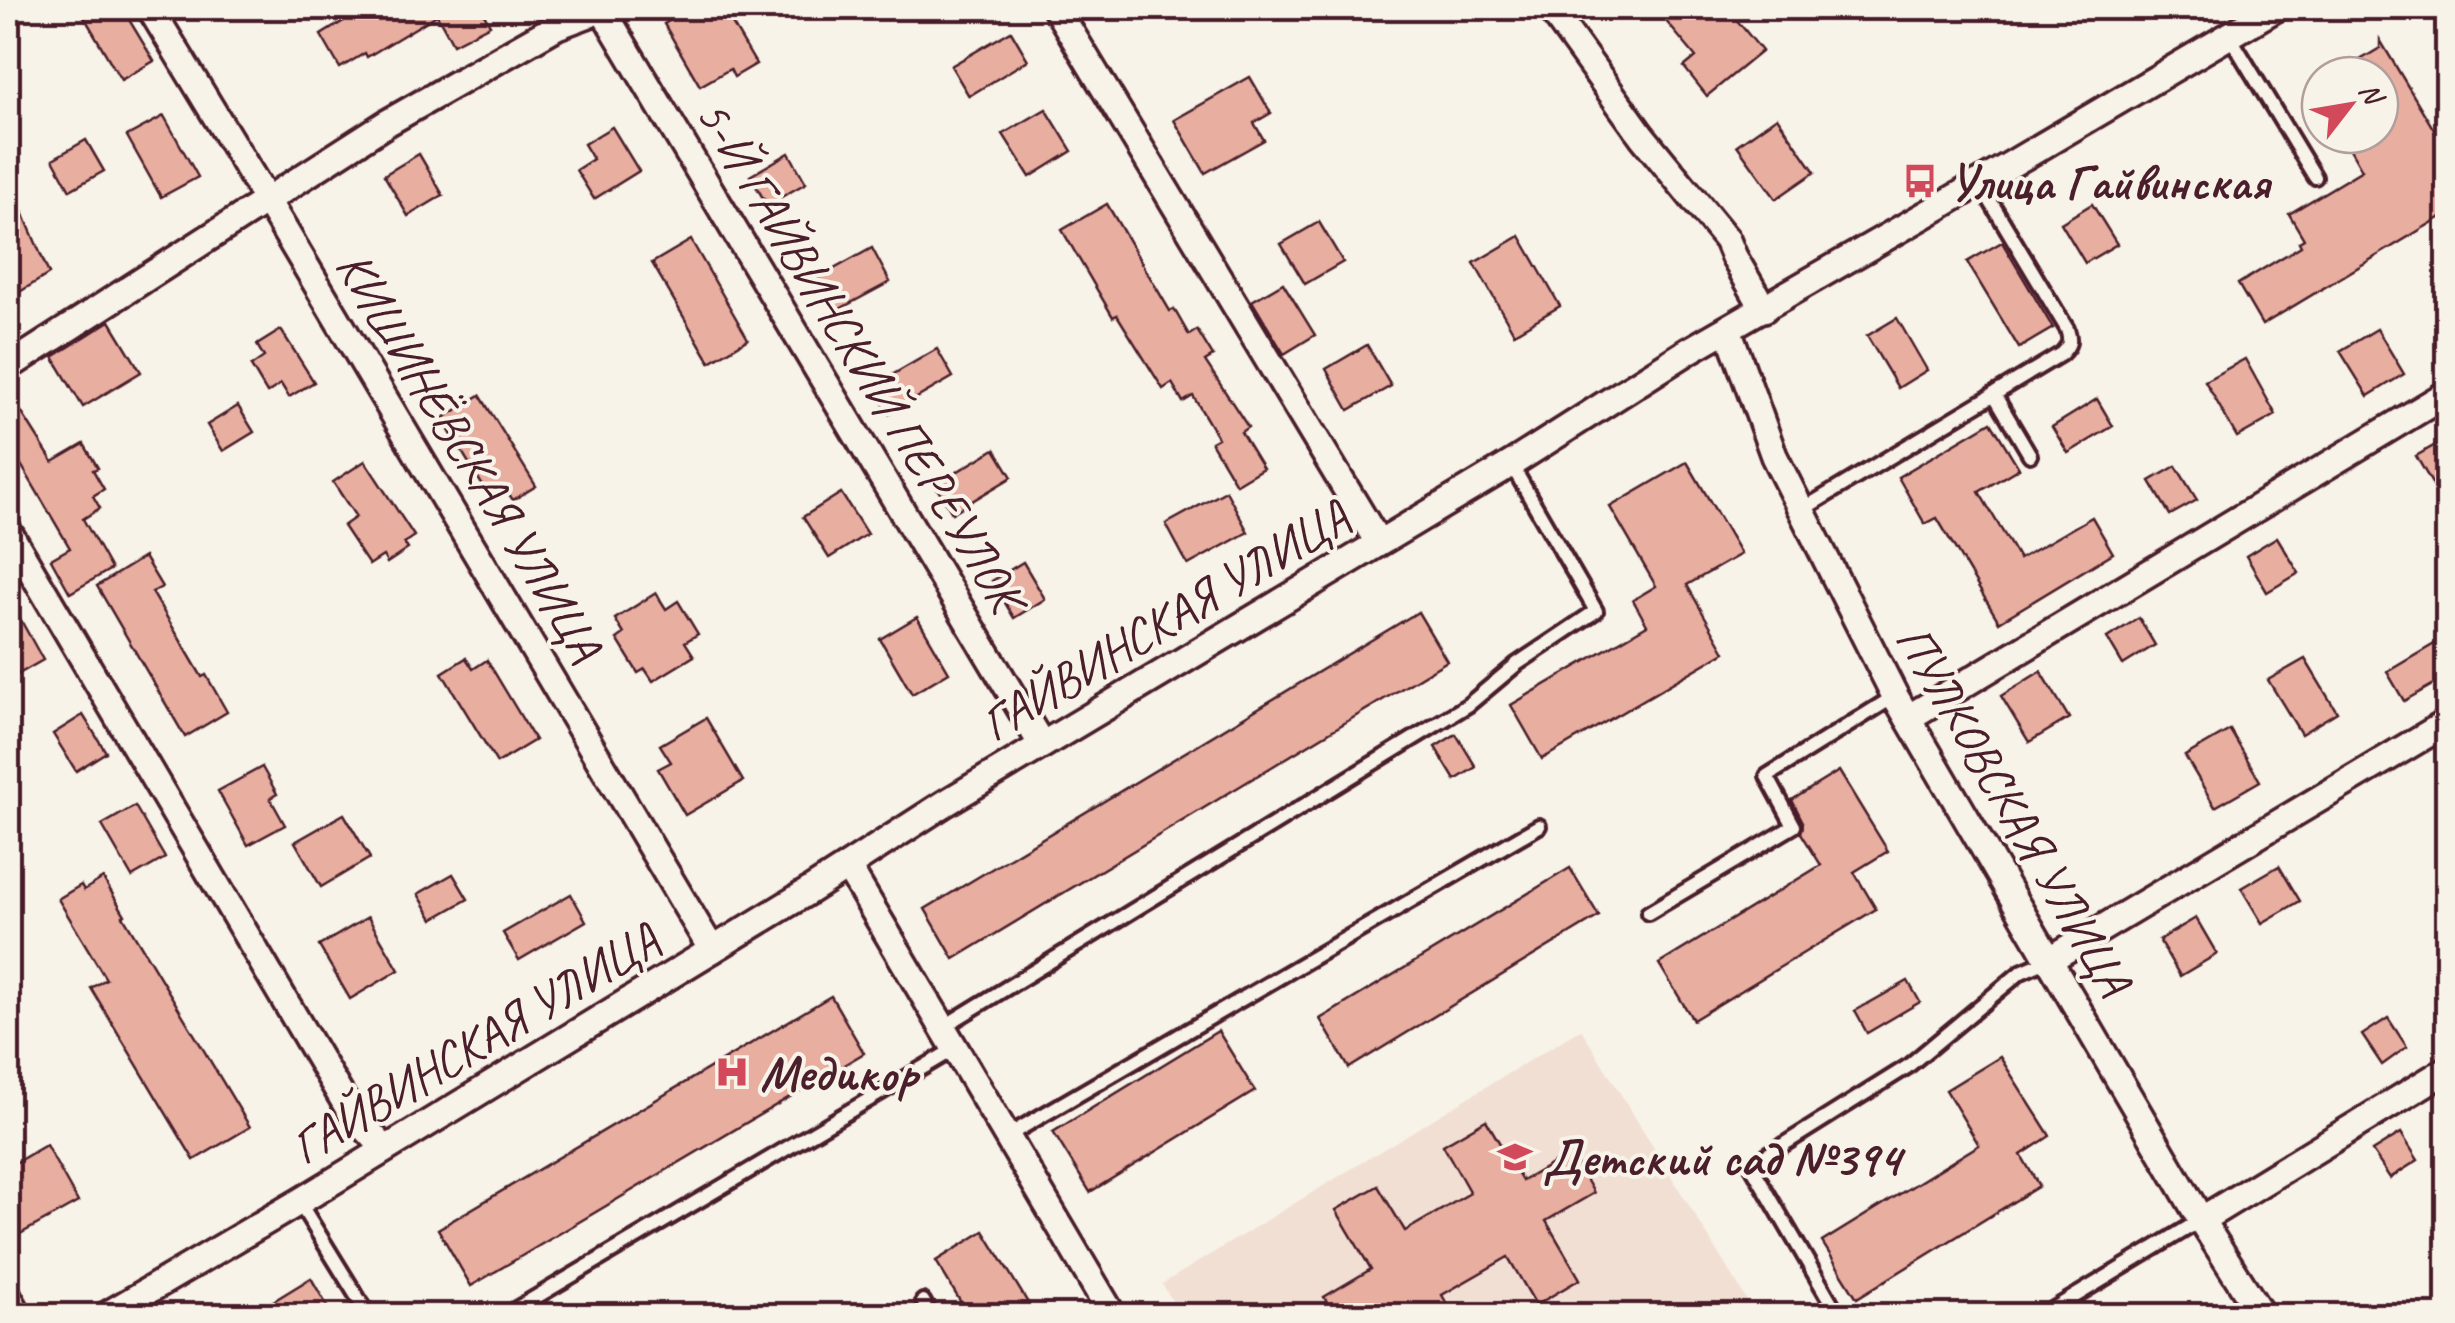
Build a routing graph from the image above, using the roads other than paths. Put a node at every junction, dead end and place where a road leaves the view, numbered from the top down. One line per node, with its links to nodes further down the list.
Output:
1 (150, 8): 9 (street, КИШИНЁВСКАЯ УЛИЦА)
2 (604, 8): 9 (street); 22 (street, 5-Й ГАЙВИНСКИЙ ПЕРЕУЛОК)
3 (1056, 8): 19 (street)
4 (1550, 8): 10 (street)
5 (2276, 8): 6 (street, ГАЙВИНСКАЯ УЛИЦА)
6 (2234, 23): 7 (lane); 8 (street, ГАЙВИНСКАЯ УЛИЦА)
7 (2315, 177)
8 (1979, 182): 10 (street, ГАЙВИНСКАЯ УЛИЦА); 13 (lane)
9 (266, 199): 12 (street); 26 (street, КИШИНЁВСКАЯ УЛИЦА)
10 (1764, 309): 11 (street, ГАЙВИНСКАЯ УЛИЦА)
11 (1728, 329): 16 (street, ГАЙВИНСКАЯ УЛИЦА); 17 (street, ПУЛКОВСКАЯ УЛИЦА)
12 (8, 367)
13 (1994, 394): 15 (lane); 17 (lane)
14 (2448, 394): 20 (street)
15 (2030, 455)
16 (1511, 464): 19 (street, ГАЙВИНСКАЯ УЛИЦА); 28 (lane)
17 (1800, 511): 20 (street, ПУЛКОВСКАЯ УЛИЦА)
18 (8, 530): 31 (street)
19 (1378, 542): 22 (street, ГАЙВИНСКАЯ УЛИЦА)
20 (1901, 707): 25 (lane); 27 (street, ПУЛКОВСКАЯ УЛИЦА)
21 (2448, 722): 27 (street)
22 (1042, 745): 24 (street, ГАЙВИНСКАЯ УЛИЦА)
23 (1538, 826): 30 (lane)
24 (848, 867): 26 (street, ГАЙВИНСКАЯ УЛИЦА); 28 (street)
25 (1648, 913)
26 (712, 950): 31 (street, ГАЙВИНСКАЯ УЛИЦА)
27 (2049, 960): 33 (street, ПУЛКОВСКАЯ УЛИЦА); 43 (lane)
28 (949, 1038): 30 (street); 40 (lane)
29 (2448, 1069): 33 (street)
30 (1007, 1136): 42 (street)
31 (385, 1149): 32 (street, ГАЙВИНСКАЯ УЛИЦА)
32 (299, 1202): 38 (street, ГАЙВИНСКАЯ УЛИЦА); 39 (lane)
33 (2201, 1220): 36 (lane); 45 (street, ПУЛКОВСКАЯ УЛИЦА)
34 (8, 1296): 37 (street)
35 (923, 1301): 41 (lane)
36 (2063, 1310): 44 (lane)
37 (19, 1316)
38 (105, 1316)
39 (369, 1316)
40 (504, 1316)
41 (931, 1316)
42 (1113, 1316)
43 (1839, 1316)
44 (2042, 1316)
45 (2262, 1316)

